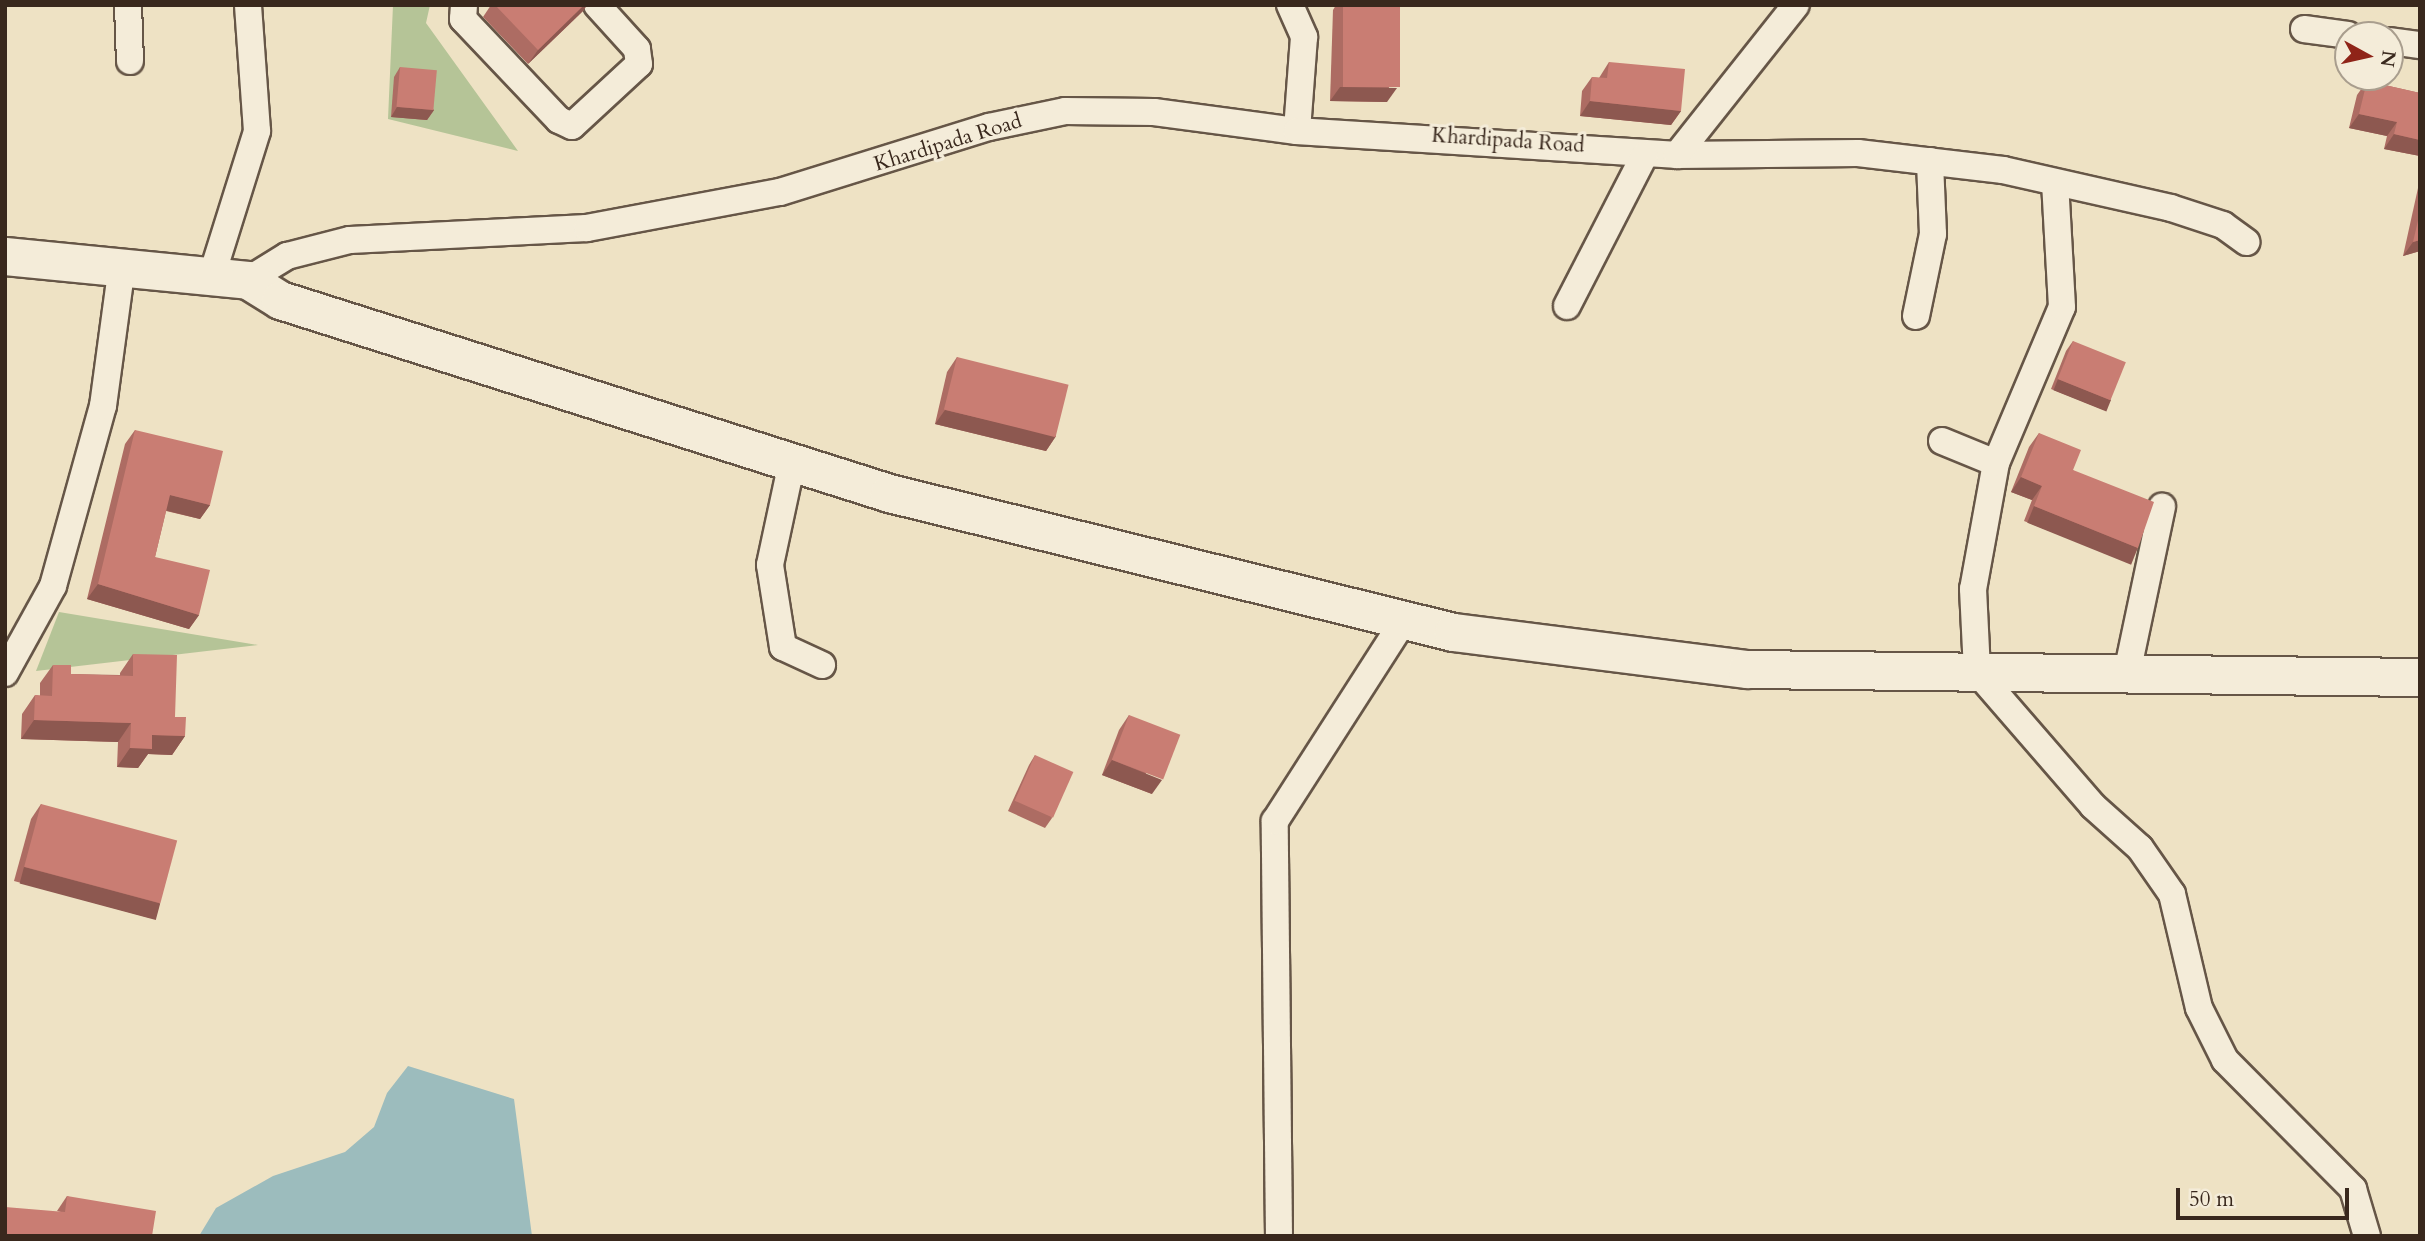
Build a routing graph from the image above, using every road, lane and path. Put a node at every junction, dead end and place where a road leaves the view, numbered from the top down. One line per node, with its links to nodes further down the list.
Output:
1 (128, 5): 9 (street)
2 (248, 5): 18 (street)
3 (464, 5): 4 (street)
4 (597, 5)
5 (1290, 5): 10 (street)
6 (1796, 5): 11 (street)
7 (2304, 29): 8 (street)
8 (2334, 33)
9 (130, 61)
10 (1297, 131): 12 (street, Khardipada Road); 19 (street, Khardipada Road)
11 (1677, 155): 12 (street, Khardipada Road); 13 (street, Khardipada Road)
12 (1644, 156): 20 (street)
13 (1930, 161): 14 (street, Khardipada Road); 21 (street)
14 (2055, 183): 15 (street, Khardipada Road); 24 (street)
15 (2246, 242)
16 (5, 256): 17 (street)
17 (122, 265): 18 (street); 29 (street)
18 (212, 275): 19 (street)
19 (248, 280): 23 (street)
20 (1567, 306)
21 (1916, 316)
22 (1942, 441): 24 (street)
23 (792, 462): 26 (street); 27 (street)
24 (1996, 463): 28 (street)
25 (2162, 507): 30 (street)
26 (1404, 620): 28 (street); 32 (street)
27 (822, 665)
28 (1978, 672): 30 (street); 33 (street)
29 (5, 673)
30 (2127, 673): 31 (street)
31 (2420, 677)
32 (1279, 1236)
33 (2367, 1236)

